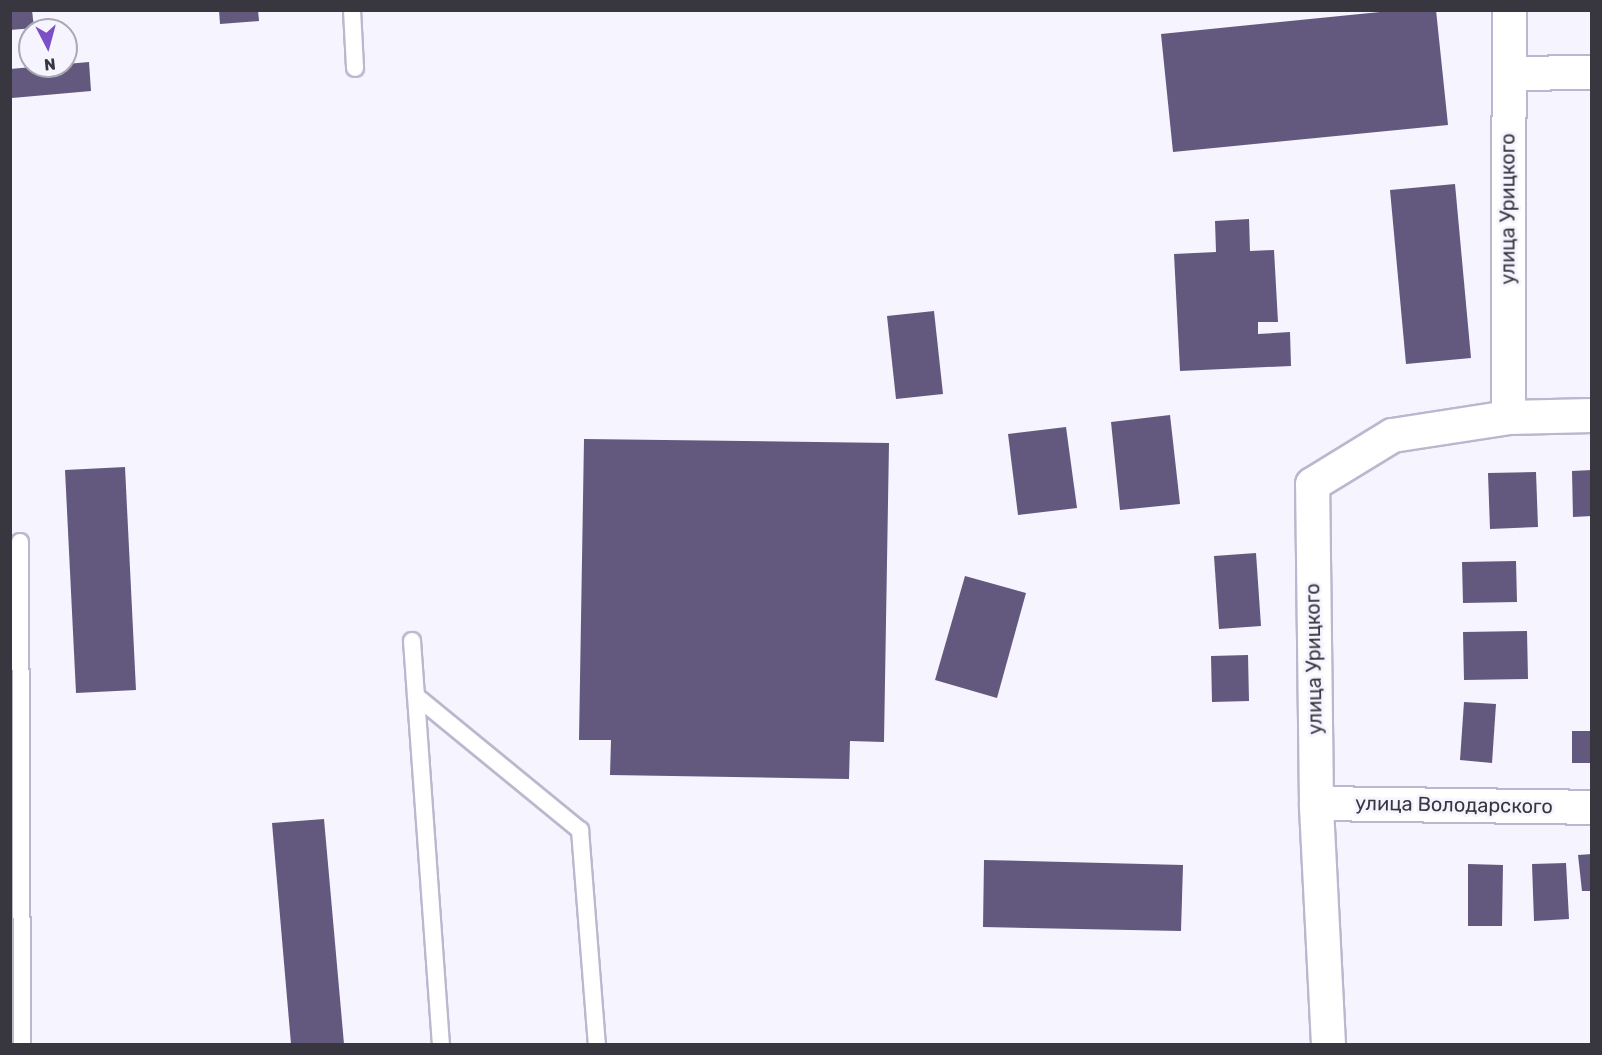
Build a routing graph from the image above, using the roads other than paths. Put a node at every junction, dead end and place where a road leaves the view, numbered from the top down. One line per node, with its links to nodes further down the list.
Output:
1 (352, 10): 3 (lane)
2 (1509, 10): 5 (street, улица Урицкого)
3 (355, 68)
4 (1592, 72): 5 (street)
5 (1509, 73): 7 (street, улица Урицкого)
6 (1592, 415): 7 (street, улица Урицкого)
7 (1508, 417): 11 (street, улица Урицкого)
8 (20, 542): 13 (lane)
9 (412, 641): 10 (lane)
10 (416, 696): 14 (lane); 15 (lane)
11 (1316, 803): 12 (street, улица Володарского); 16 (street, улица Урицкого)
12 (1592, 807)
13 (22, 1044)
14 (441, 1044)
15 (597, 1044)
16 (1328, 1044)

